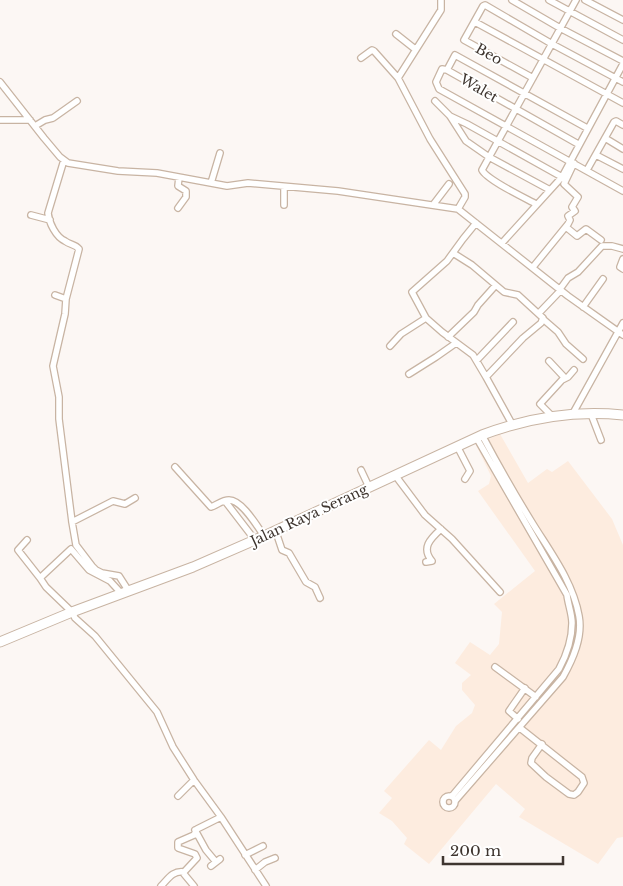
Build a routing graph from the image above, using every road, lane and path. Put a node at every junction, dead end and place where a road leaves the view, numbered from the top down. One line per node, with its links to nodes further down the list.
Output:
1 (441, 0): 13 (street)
2 (512, 0): 9 (street)
3 (549, 0): 6 (street)
4 (576, 0): 6 (street)
5 (585, 0): 7 (street)
6 (569, 12): 9 (street); 11 (street)
7 (623, 20)
8 (475, 22): 12 (street); 15 (street); 19 (street, Beo)
9 (560, 28): 12 (street); 16 (street)
10 (396, 34): 13 (street)
11 (623, 40)
12 (552, 44): 15 (street); 20 (street)
13 (415, 49): 18 (street)
14 (361, 58): 18 (street)
15 (543, 59): 19 (street); 24 (street)
16 (623, 62): 20 (street)
17 (445, 70): 23 (street); 28 (street, Walet); 32 (street)
18 (398, 78): 58 (street)
19 (533, 78): 23 (street)
20 (616, 78): 22 (street); 24 (street)
21 (0, 82): 31 (street)
22 (623, 82)
23 (524, 93): 28 (street); 35 (street)
24 (607, 94): 27 (street); 35 (street)
25 (77, 100): 34 (street)
26 (435, 101): 29 (street)
27 (623, 104)
28 (515, 109): 32 (street); 38 (street, Walet)
29 (450, 116): 37 (street); 42 (street)
30 (0, 120): 31 (street)
31 (30, 120): 34 (street)
32 (506, 125): 37 (street); 44 (street)
33 (623, 125): 36 (street)
34 (35, 126): 43 (street)
35 (587, 128): 38 (street)
36 (605, 138): 39 (street); 41 (street)
37 (498, 141): 42 (street); 48 (street)
38 (578, 144): 44 (street)
39 (623, 149)
40 (220, 153): 49 (street)
41 (596, 155): 45 (street); 46 (street)
42 (489, 157): 52 (street); 54 (street)
43 (64, 160): 47 (street); 60 (street)
44 (572, 161): 45 (street); 48 (street); 62 (street)
45 (587, 170): 53 (street)
46 (623, 170)
47 (179, 177): 49 (street); 57 (street)
48 (562, 177): 52 (street)
49 (211, 183): 51 (street)
50 (449, 184): 56 (street)
51 (284, 187): 55 (street); 56 (street)
52 (550, 190): 54 (street)
53 (623, 191)
54 (536, 204): 64 (street)
55 (284, 205)
56 (433, 205): 58 (street)
57 (178, 208)
58 (458, 210): 61 (street)
59 (31, 215): 60 (street)
60 (50, 220): 74 (street)
61 (476, 223): 64 (street); 66 (street)
62 (566, 227): 63 (street); 68 (street)
63 (601, 240)
64 (502, 243): 68 (street)
65 (623, 249): 72 (street)
66 (453, 253): 71 (street); 77 (street)
67 (623, 259): 69 (street)
68 (533, 267): 72 (street)
69 (623, 269)
70 (603, 278): 75 (street)
71 (495, 286): 76 (street); 82 (street)
72 (560, 290): 75 (street); 76 (street)
73 (55, 295): 74 (street)
74 (66, 299): 107 (street)
75 (583, 307): 81 (street)
76 (539, 313): 78 (street)
77 (426, 318): 82 (street); 84 (street)
78 (543, 319): 85 (street); 90 (street)
79 (513, 322): 86 (street)
80 (623, 323): 81 (street)
81 (620, 334): 93 (street)
82 (448, 337): 83 (street)
83 (456, 343): 86 (street); 89 (street)
84 (390, 346)
85 (583, 359)
86 (477, 360): 90 (street)
87 (549, 361): 91 (street)
88 (574, 370): 91 (street)
89 (409, 374)
90 (486, 377): 96 (street)
91 (564, 377): 95 (street)
92 (591, 414): 93 (highway, Jalan Raya Serang); 94 (highway, Jalan Raya Serang); 98 (street)
93 (572, 415): 95 (highway, Jalan Raya Serang)
94 (623, 415)
95 (552, 416): 96 (highway, Jalan Raya Serang)
96 (512, 424): 97 (highway, Jalan Raya Serang)
97 (479, 436): 99 (highway, Jalan Raya Serang); 114 (street); 115 (street)
98 (601, 440)
99 (458, 446): 102 (highway, Jalan Raya Serang); 103 (street)
100 (175, 467): 106 (street)
101 (361, 470): 104 (street)
102 (395, 475): 104 (highway, Jalan Raya Serang); 108 (street)
103 (465, 479)
104 (369, 487): 109 (highway, Jalan Raya Serang)
105 (134, 498): 107 (street)
106 (225, 501): 110 (street); 112 (street)
107 (72, 522): 117 (street)
108 (439, 527): 113 (street); 118 (street)
109 (276, 532): 110 (highway, Jalan Raya Serang); 119 (street)
110 (264, 536): 112 (highway, Jalan Raya Serang)
111 (27, 540): 116 (street)
112 (255, 540): 117 (highway, Jalan Raya Serang)
113 (426, 562)
114 (562, 572): 115 (street); 127 (street)
115 (555, 575): 124 (street)
116 (40, 578): 117 (street); 120 (street)
117 (125, 592): 120 (highway, Jalan Raya Serang)
118 (500, 592)
119 (320, 598)
120 (72, 612): 121 (highway, Jalan Raya Serang); 129 (street)
121 (0, 642)
122 (495, 667): 123 (street)
123 (525, 688): 124 (street); 125 (street)
124 (536, 697): 125 (street)
125 (518, 719): 126 (street)
126 (513, 724): 127 (street); 127 (street)
127 (519, 729): 128 (street)
128 (542, 744): 128 (street)
129 (194, 780): 130 (street); 131 (street)
130 (178, 796)
131 (221, 816): 132 (street); 136 (street)
132 (195, 830): 134 (street); 140 (street)
133 (263, 846): 136 (street)
134 (206, 850): 135 (street); 138 (street)
135 (198, 855)
136 (245, 855): 139 (street)
137 (275, 858): 139 (street)
138 (216, 863)
139 (255, 870): 143 (street)
140 (184, 872): 141 (street); 142 (street)
141 (161, 886)
142 (194, 886)
143 (266, 886)

